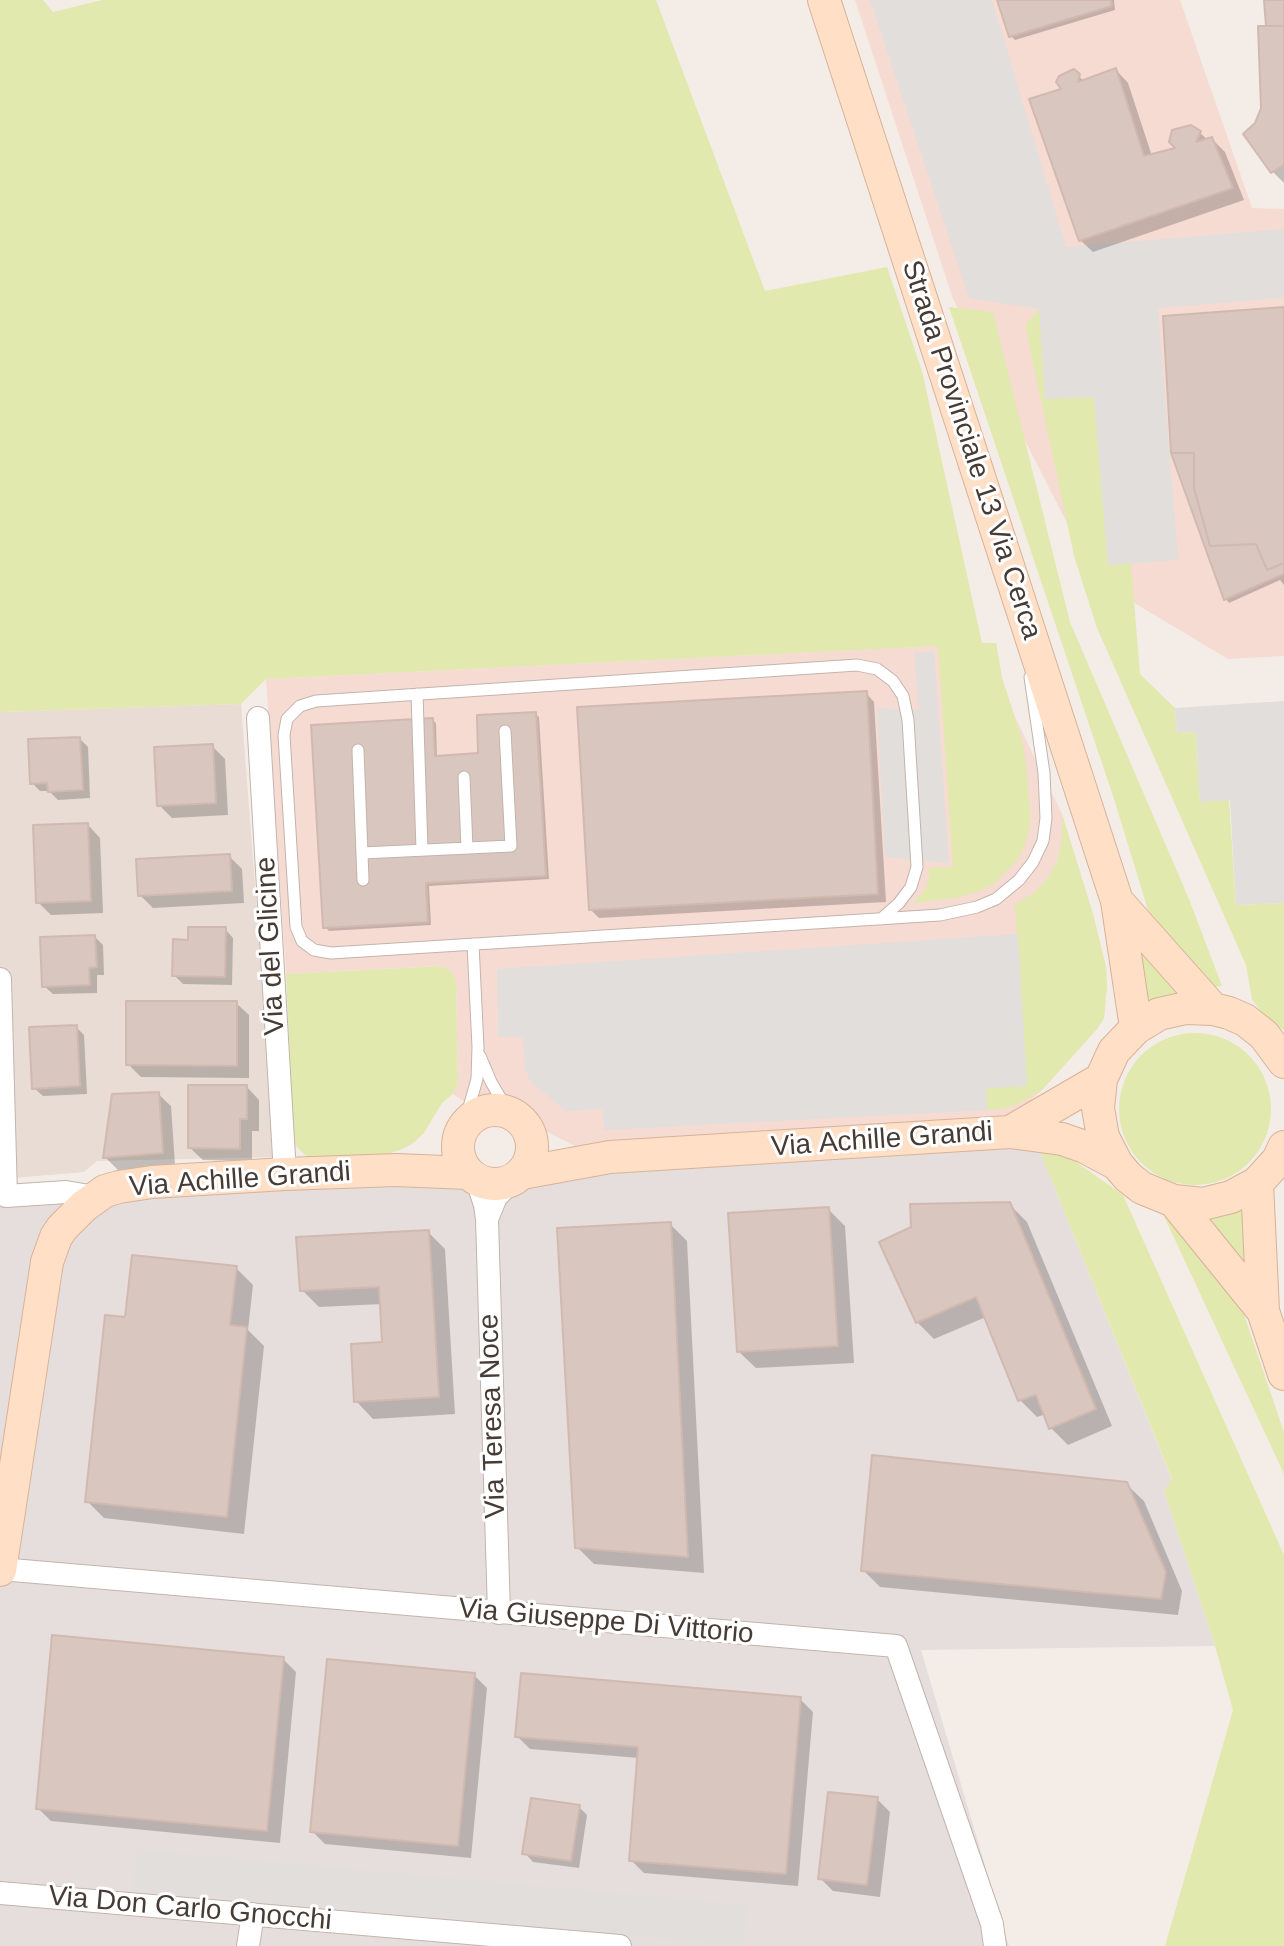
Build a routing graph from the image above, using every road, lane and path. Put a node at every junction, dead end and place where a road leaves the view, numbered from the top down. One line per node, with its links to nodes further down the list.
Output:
1 (824, 0): 2 (street, Strada Provinciale 13 Via Cerca)
2 (1022, 605): 12 (street, Strada Provinciale 13 Via Cerca); 13 (lane)
3 (417, 694): 9 (lane); 13 (lane); 14 (lane)
4 (258, 718): 28 (street, Via del Glicine)
5 (505, 731): 8 (lane)
6 (358, 750): 10 (lane)
7 (464, 777): 8 (lane)
8 (467, 848): 9 (lane)
9 (422, 850): 10 (lane)
10 (362, 853): 11 (lane)
11 (363, 880)
12 (1117, 901): 16 (street, Strada Provinciale 13 Via Cerca); 17 (street, Strada Provinciale 13 Via Cerca)
13 (881, 919): 14 (lane)
14 (473, 944): 18 (lane)
15 (0, 979): 32 (street)
16 (1213, 1009): 17 (street, Strada Provinciale 13 Via Cerca); 19 (street, Strada Provinciale 13 Via Cerca)
17 (1136, 1028): 20 (street, Strada Provinciale 13 Via Cerca)
18 (478, 1047): 21 (lane); 22 (lane)
19 (1279, 1051)
20 (1101, 1079): 23 (street, Via Achille Grandi); 26 (street, Strada Provinciale 13 Via Cerca)
21 (522, 1122): 22 (street); 25 (street); 30 (street)
22 (462, 1131): 27 (street); 29 (street)
23 (1010, 1132): 25 (street, Via Achille Grandi); 26 (street, Via Achille Grandi)
24 (1284, 1147): 31 (street, Strada Provinciale 13 Via Cerca)
25 (610, 1157): 30 (street)
26 (1117, 1164): 33 (street, Strada Provinciale 13 Via Cerca)
27 (396, 1170): 28 (street, Via Achille Grandi); 29 (street, Via Achille Grandi)
28 (285, 1174): 32 (street, Via Achille Grandi)
29 (473, 1177): 30 (street); 34 (street, Via Teresa Noce)
30 (517, 1177): 34 (street)
31 (1257, 1183): 33 (street, Strada Provinciale 13 Via Cerca); 35 (street, Strada Provinciale 13 Via Cerca)
32 (95, 1197): 37 (street, Via Achille Grandi)
33 (1174, 1201): 35 (street, Strada Provinciale 13 Via Cerca)
34 (487, 1219): 38 (street, Via Teresa Noce)
35 (1263, 1311): 36 (street, Strada Provinciale 13 Via Cerca)
36 (1284, 1374)
37 (0, 1570): 38 (street, Via Giuseppe Di Vittorio)
38 (499, 1613): 44 (street, Via Giuseppe Di Vittorio)
39 (0, 1893): 40 (street, Via Don Carlo Gnocchi)
40 (253, 1914): 41 (street, Via Don Carlo Gnocchi); 42 (street)
41 (543, 1942): 43 (street, Via Don Carlo Gnocchi)
42 (248, 1946)
43 (620, 1946)
44 (995, 1946)

